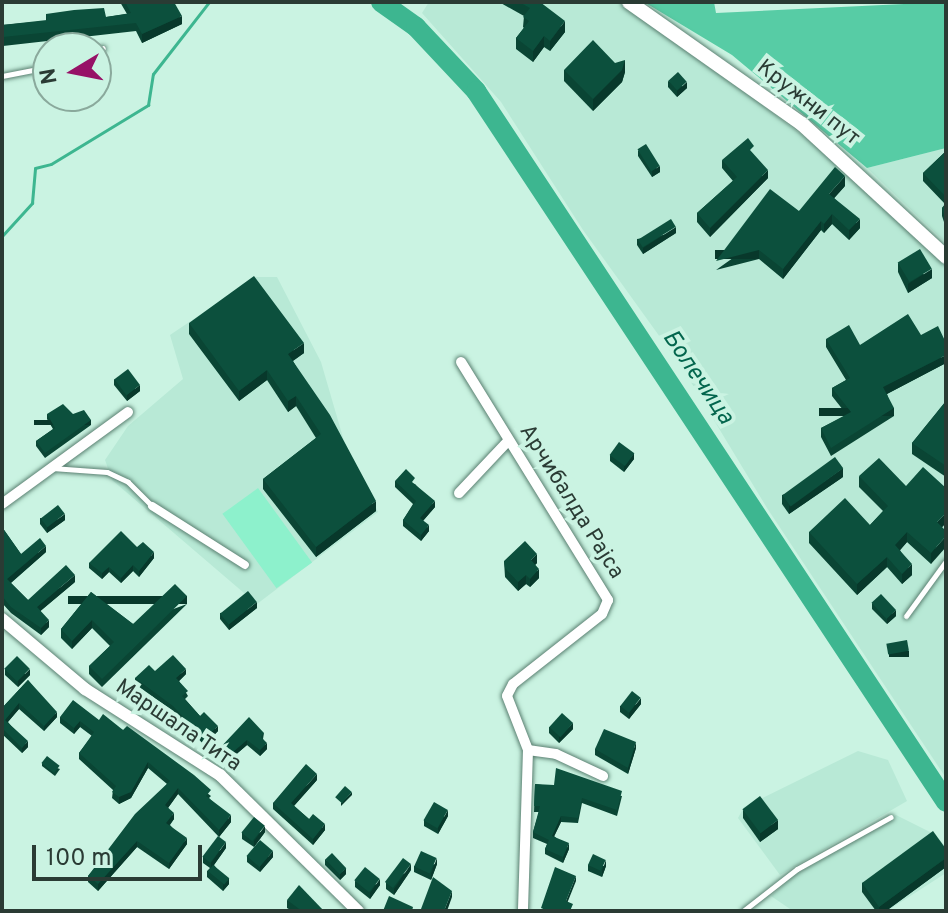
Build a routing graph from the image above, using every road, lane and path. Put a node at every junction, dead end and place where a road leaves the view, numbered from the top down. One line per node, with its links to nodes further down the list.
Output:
1 (629, 2): 4 (main road, Кружни пут)
2 (32, 70): 3 (lane)
3 (2, 76)
4 (946, 257)
5 (461, 362): 7 (street, Арчибалда Рајса)
6 (128, 412): 8 (street)
7 (508, 441): 9 (street); 16 (street, Арчибалда Рајса)
8 (51, 468): 10 (street); 11 (lane)
9 (459, 493)
10 (2, 504)
11 (152, 506): 13 (street)
12 (946, 561): 14 (lane)
13 (245, 565)
14 (906, 616)
15 (2, 619): 19 (street, Маршала Тита)
16 (528, 750): 17 (street); 20 (street, Арчибалда Рајса)
17 (603, 776)
18 (891, 817): 21 (lane)
19 (358, 911)
20 (523, 911)
21 (743, 911)

